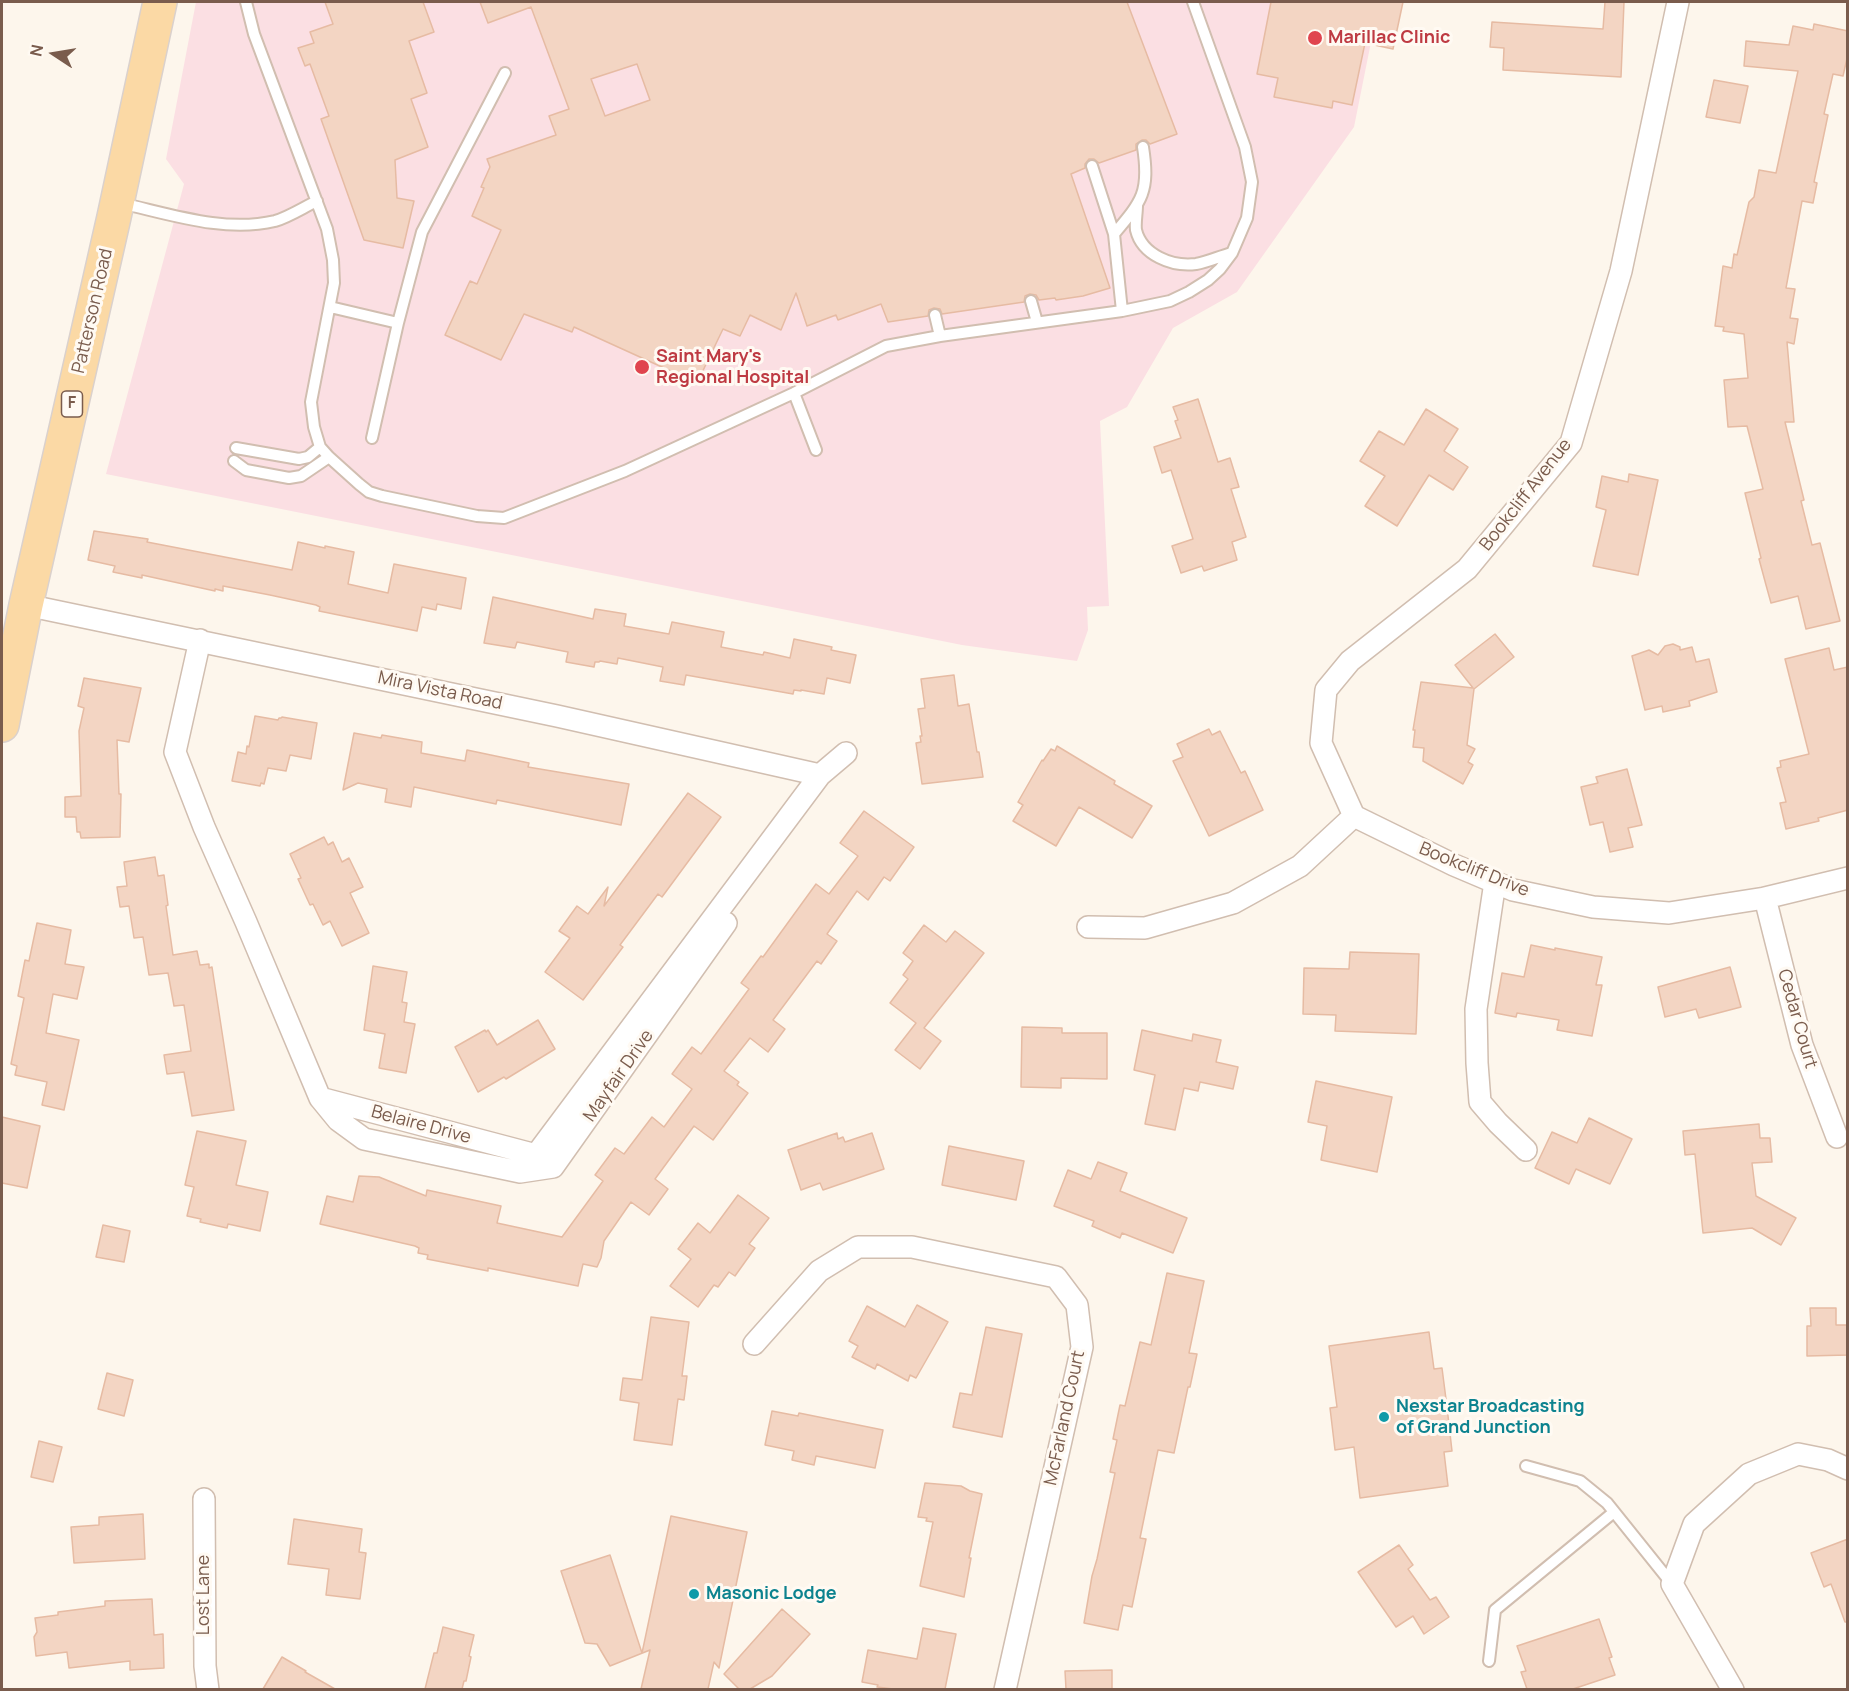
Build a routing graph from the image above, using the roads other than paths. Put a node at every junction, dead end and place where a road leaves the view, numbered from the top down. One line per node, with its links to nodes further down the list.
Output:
1 (160, 2): 9 (main road, Patterson Road / F)
2 (246, 2): 8 (lane)
3 (1193, 2): 12 (lane)
4 (1678, 2): 32 (street, Bookcliff Avenue)
5 (505, 73): 18 (lane)
6 (1143, 147): 10 (lane)
7 (1092, 166): 11 (lane)
8 (317, 201): 9 (lane); 14 (lane)
9 (117, 202): 27 (main road, Patterson Road / F)
10 (1137, 206): 11 (lane); 12 (lane)
11 (1114, 234): 15 (lane)
12 (1232, 253): 15 (lane)
13 (1031, 301): 17 (lane)
14 (330, 306): 18 (lane); 22 (lane)
15 (1122, 311): 17 (lane)
16 (935, 315): 19 (lane)
17 (1036, 322): 19 (lane)
18 (398, 323): 21 (lane)
19 (940, 336): 20 (lane)
20 (794, 393): 24 (lane); 25 (lane)
21 (372, 438)
22 (320, 447): 23 (lane); 25 (lane)
23 (237, 448)
24 (816, 450)
25 (329, 458): 26 (lane)
26 (234, 461)
27 (26, 605): 28 (street, Mira Vista Road); 29 (main road, Patterson Road / F)
28 (200, 640): 31 (street, Mira Vista Road); 31 (street, Belaire Drive)
29 (2, 725)
30 (846, 753): 31 (street)
31 (820, 775)
32 (1354, 816): 34 (street, Bookcliff Drive); 36 (street)
33 (1848, 878): 35 (street, Bookcliff Drive)
34 (1496, 882): 35 (street, Bookcliff Drive); 38 (street)
35 (1764, 898): 37 (street, Cedar Court)
36 (1088, 927)
37 (1837, 1137)
38 (1526, 1150)
39 (754, 1344): 47 (street, McFarland Court)
40 (1526, 1466): 43 (lane)
41 (1848, 1469): 44 (street)
42 (204, 1499): 46 (street, Lost Lane)
43 (1614, 1512): 44 (lane); 45 (lane)
44 (1672, 1584): 48 (street)
45 (1489, 1661)
46 (208, 1689)
47 (1005, 1689)
48 (1733, 1689)

